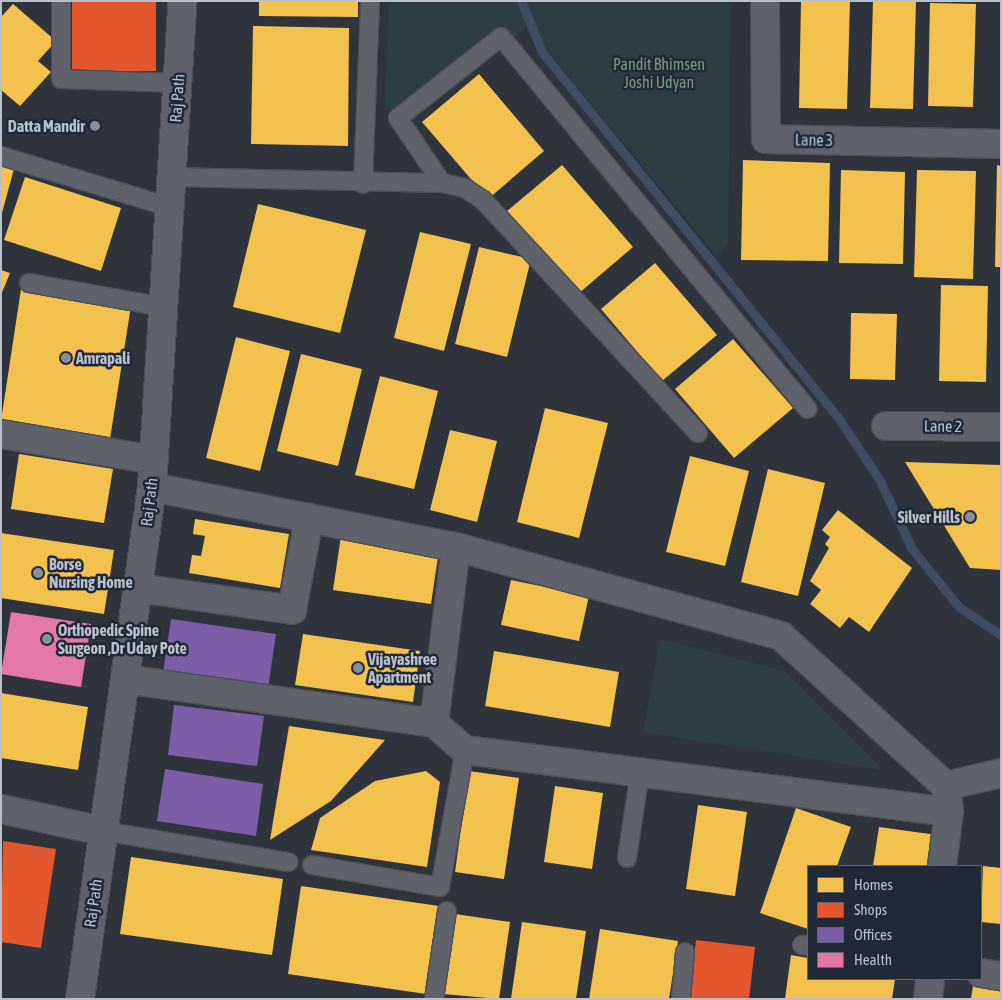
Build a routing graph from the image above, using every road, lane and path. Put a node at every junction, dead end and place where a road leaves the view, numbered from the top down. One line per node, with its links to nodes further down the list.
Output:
1 (62, 1): 5 (lane)
2 (183, 1): 5 (street, Raj Path)
3 (370, 1): 10 (lane)
4 (765, 1): 6 (street, Lane 3)
5 (178, 83): 8 (street, Raj Path)
6 (1001, 144)
7 (1, 156): 11 (lane)
8 (172, 177): 10 (lane); 11 (street, Raj Path)
9 (442, 183): 10 (lane); 14 (lane); 17 (lane)
10 (363, 184)
11 (170, 207): 13 (street, Raj Path)
12 (29, 283): 13 (lane)
13 (164, 306): 19 (street, Raj Path)
14 (808, 408)
15 (886, 426): 16 (street, Lane 2)
16 (1001, 427)
17 (698, 433)
18 (1, 434): 19 (street)
19 (153, 474): 20 (street); 22 (street, Raj Path)
20 (309, 518): 21 (street); 22 (street)
21 (456, 547): 24 (street); 28 (street)
22 (138, 588): 23 (street, Raj Path)
23 (125, 679): 24 (street); 30 (street, Raj Path)
24 (434, 723): 25 (street)
25 (465, 750): 26 (street); 33 (lane)
26 (640, 772): 28 (street); 31 (lane)
27 (1001, 773): 28 (street)
28 (947, 799): 34 (street)
29 (1, 810): 30 (street)
30 (103, 831): 32 (lane); 40 (street, Raj Path)
31 (627, 858)
32 (288, 862)
33 (312, 865)
34 (942, 865)
35 (447, 912): 41 (lane)
36 (686, 952): 42 (lane)
37 (982, 973): 38 (street)
38 (1001, 976)
39 (930, 980): 43 (street)
40 (80, 999)
41 (434, 999)
42 (681, 999)
43 (928, 999)

